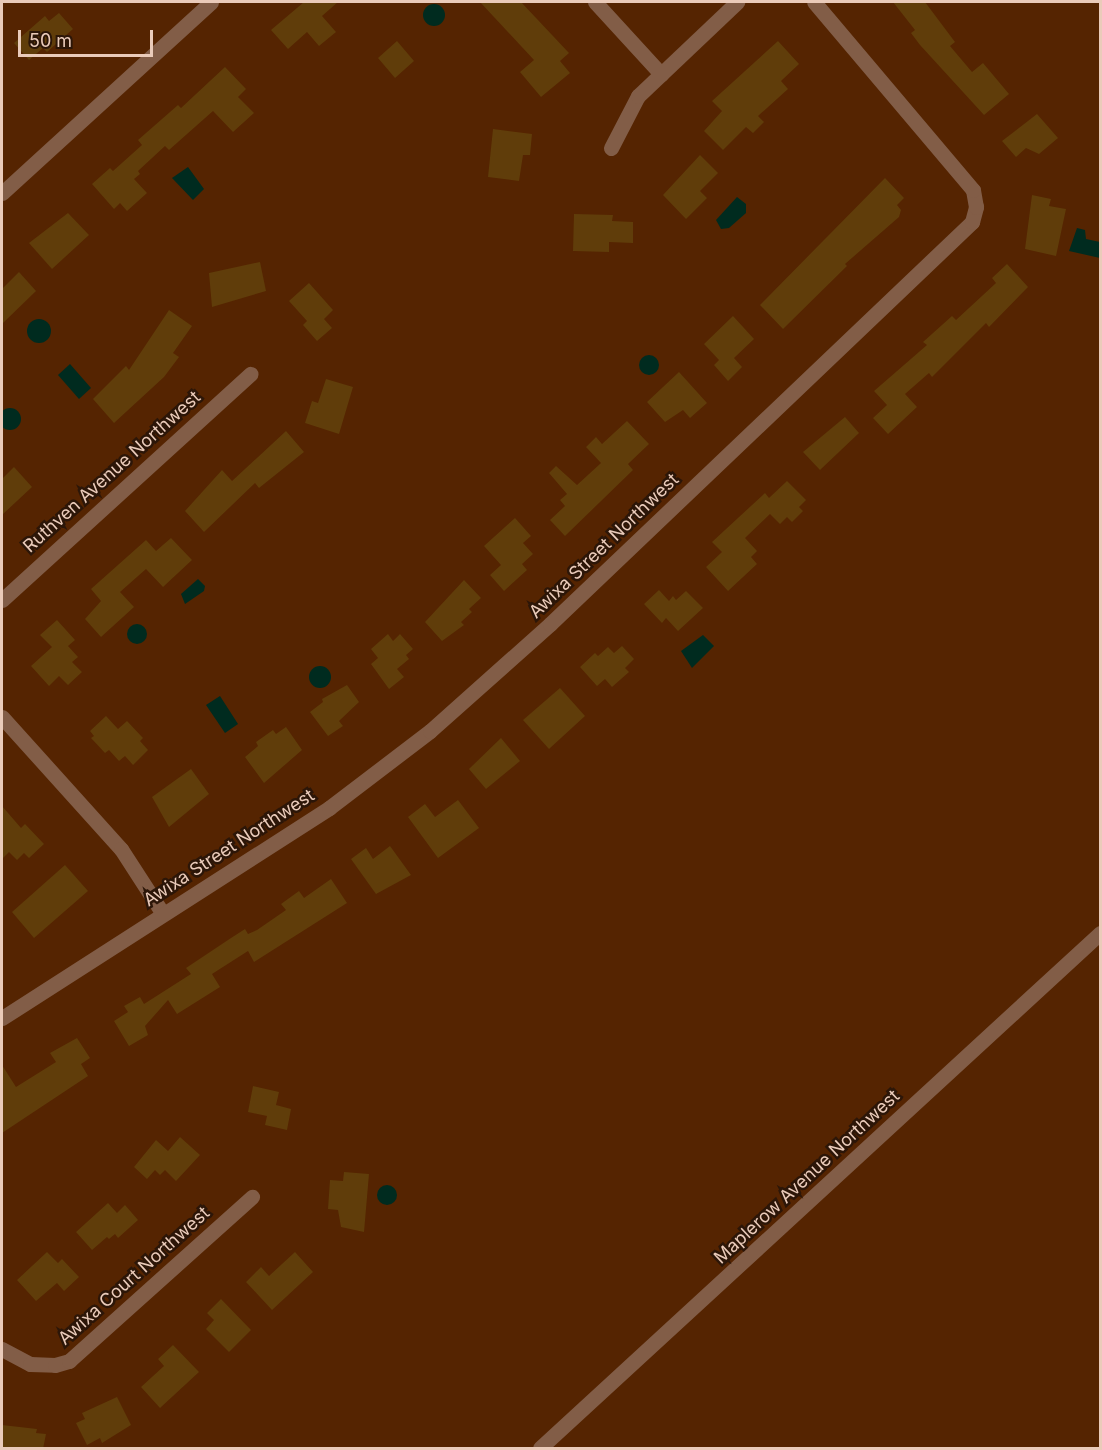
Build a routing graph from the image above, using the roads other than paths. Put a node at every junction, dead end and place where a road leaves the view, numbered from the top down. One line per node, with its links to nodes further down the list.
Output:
1 (211, 2): 7 (street)
2 (594, 2): 5 (street)
3 (737, 2): 5 (street)
4 (814, 2): 11 (street, Awixa Street Northwest)
5 (661, 74): 6 (street)
6 (610, 148)
7 (2, 193)
8 (250, 374): 9 (street, Ruthven Avenue Northwest)
9 (2, 600)
10 (2, 717): 11 (street)
11 (163, 914): 13 (street, Awixa Street Northwest)
12 (1101, 933): 16 (street, Maplerow Avenue Northwest)
13 (2, 1018)
14 (252, 1197): 15 (street, Awixa Court Northwest)
15 (2, 1349)
16 (540, 1449)

